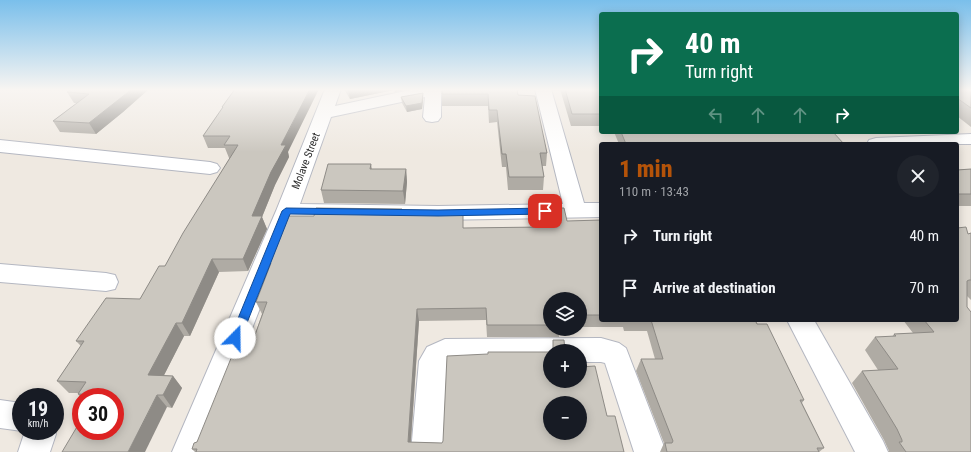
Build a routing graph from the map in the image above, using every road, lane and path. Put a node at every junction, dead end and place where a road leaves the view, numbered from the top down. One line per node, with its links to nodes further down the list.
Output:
1 (325, 110): 5 (street, Molave Street)
2 (338, 110): 5 (street)
3 (433, 110): 6 (street)
4 (549, 110): 11 (street)
5 (324, 113): 13 (street, Molave Street)
6 (432, 117)
7 (971, 138): 8 (street)
8 (908, 142)
9 (0, 146): 10 (street)
10 (210, 168)
11 (576, 210): 12 (street); 13 (street)
12 (599, 210)
13 (286, 211): 21 (street, Molave Street)
14 (0, 273): 15 (street)
15 (106, 282)
16 (801, 322): 24 (street)
17 (0, 414): 18 (street)
18 (12, 416)
19 (38, 440): 20 (street)
20 (34, 452)
21 (188, 452)
22 (427, 452): 23 (street)
23 (650, 452)
24 (872, 452)

